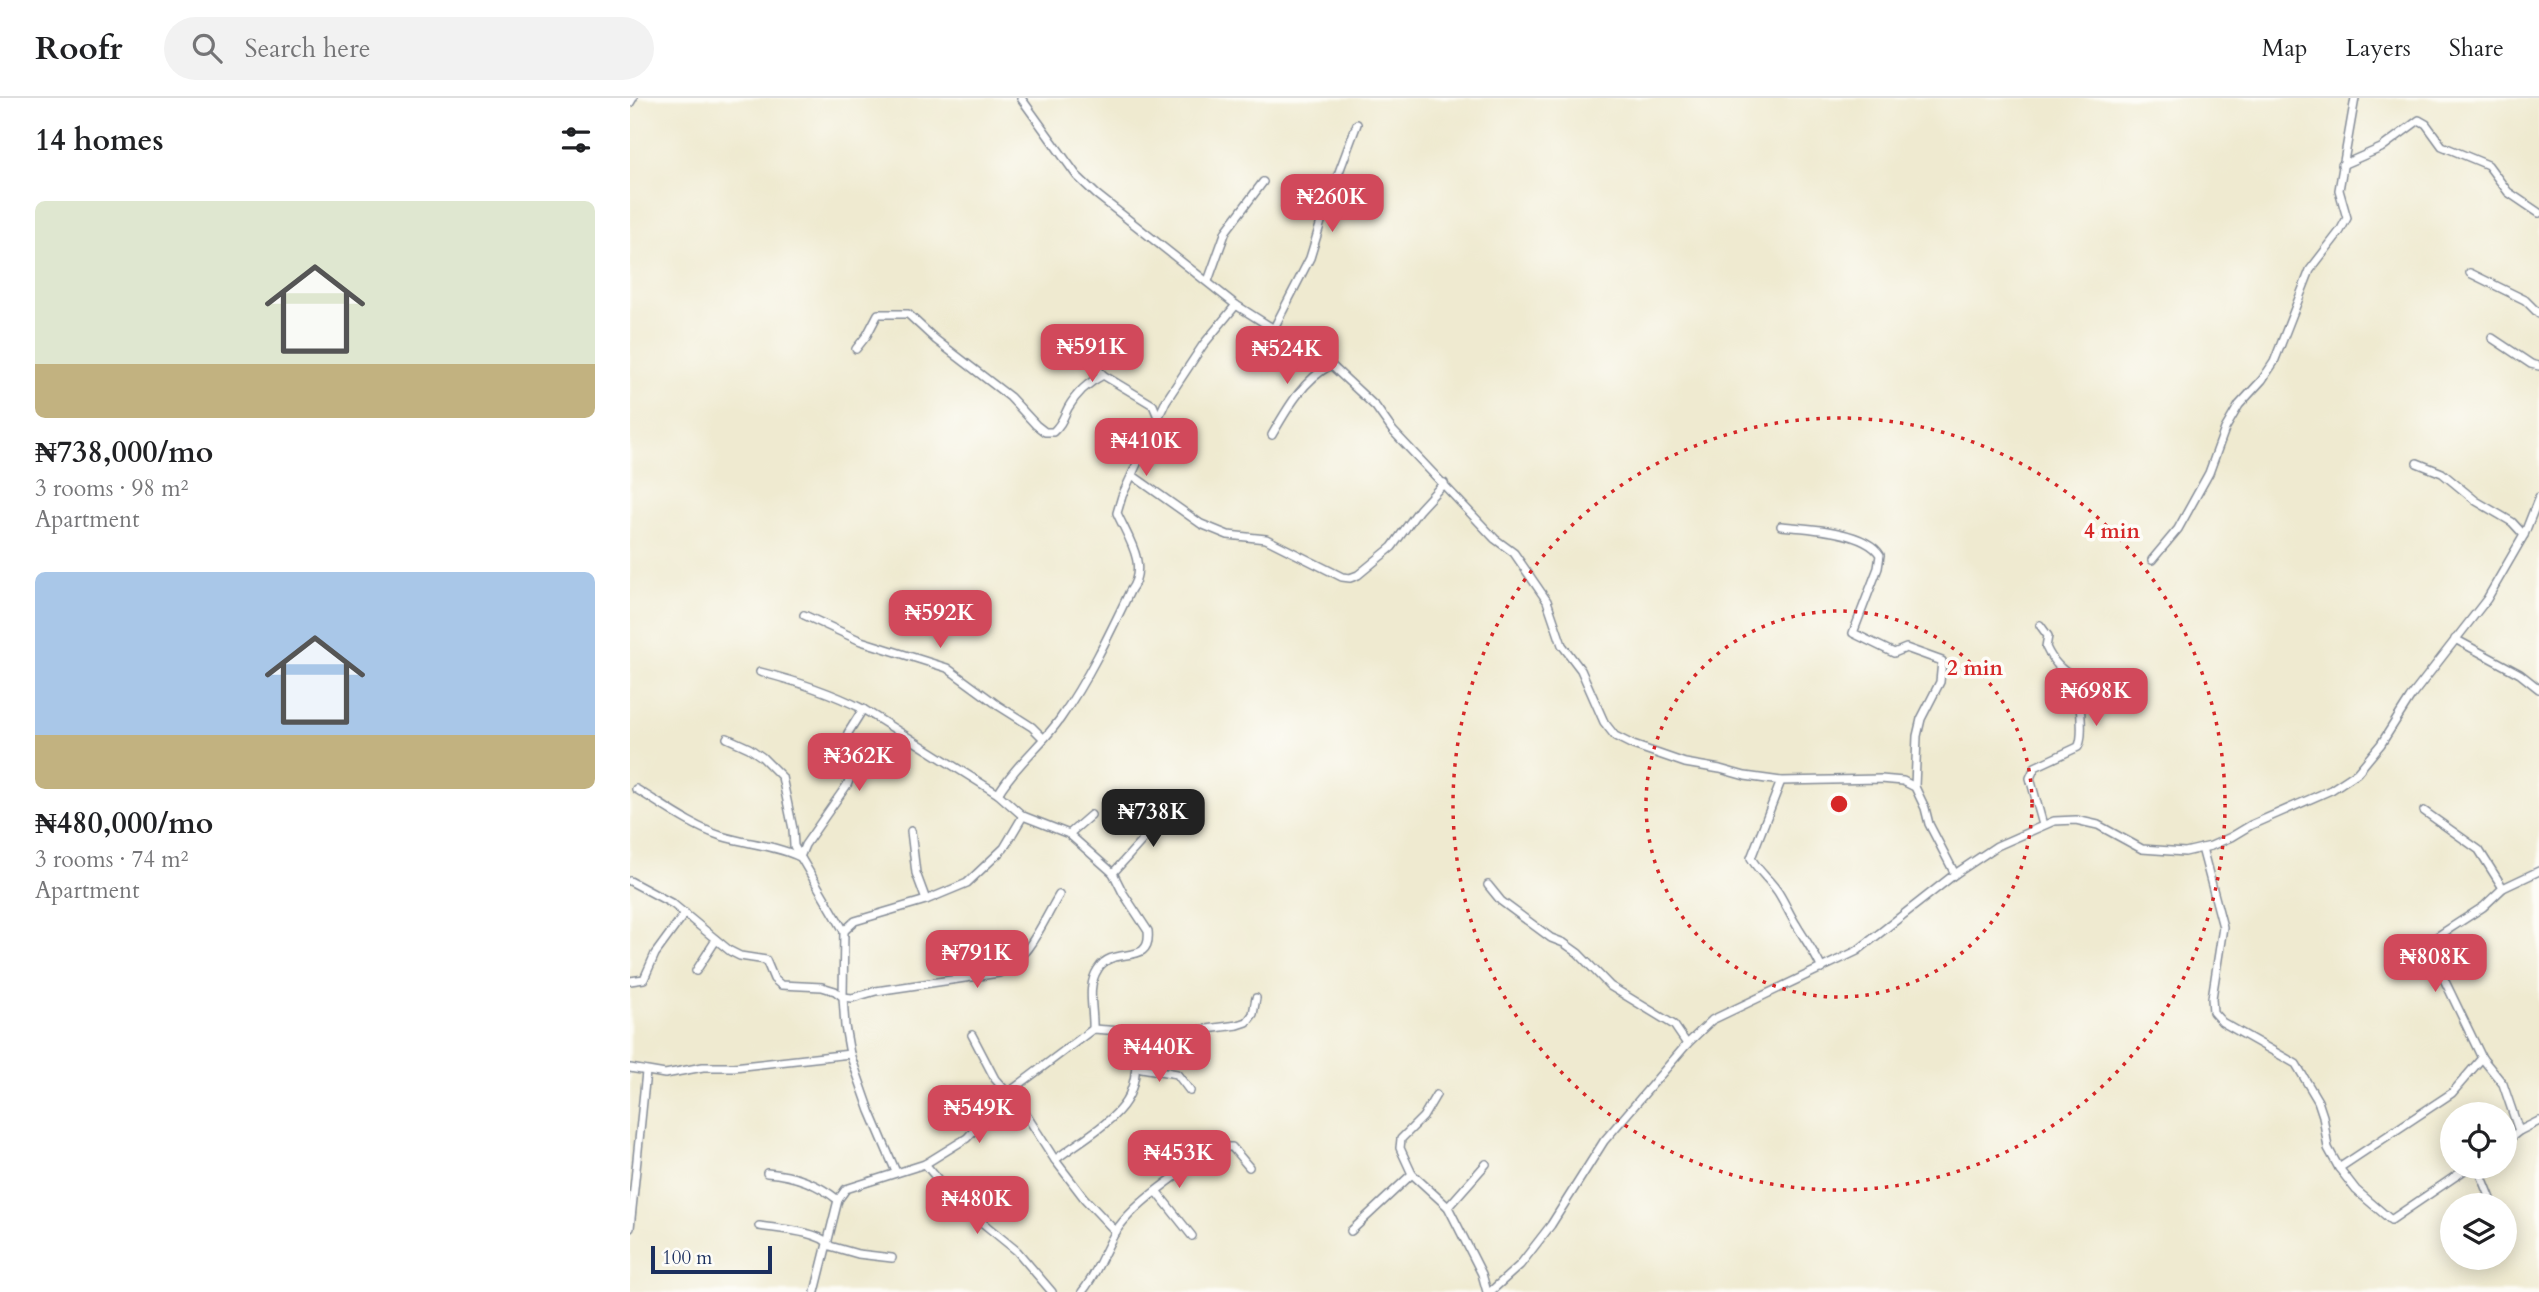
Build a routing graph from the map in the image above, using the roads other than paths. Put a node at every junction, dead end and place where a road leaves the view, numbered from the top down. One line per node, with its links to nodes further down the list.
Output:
1 (633, 98): 4 (street)
2 (1021, 98): 10 (street)
3 (2355, 98): 6 (street)
4 (630, 103)
5 (1357, 124): 13 (street)
6 (2342, 165): 8 (street); 30 (street)
7 (1263, 183): 10 (street)
8 (2539, 213)
9 (2470, 273): 12 (street)
10 (1208, 281): 11 (street)
11 (1236, 305): 13 (street); 20 (street)
12 (2539, 314)
13 (1274, 328): 17 (street)
14 (1092, 337): 19 (street)
15 (2492, 338): 18 (street)
16 (856, 349): 19 (street)
17 (1331, 365): 23 (street); 26 (street)
18 (2539, 366)
19 (1103, 375): 21 (street)
20 (1166, 401): 21 (street); 22 (street)
21 (1153, 405): 22 (street)
22 (1158, 417): 25 (street)
23 (1272, 435)
24 (2417, 463): 29 (street)
25 (1132, 475): 26 (street); 38 (street)
26 (1444, 483): 39 (street)
27 (2539, 497): 29 (street)
28 (1781, 526): 40 (street)
29 (2524, 534): 33 (street)
30 (2152, 560)
31 (804, 615): 38 (street)
32 (2040, 625): 47 (street)
33 (2455, 639): 35 (street); 50 (street)
34 (760, 672): 36 (street)
35 (2539, 689)
36 (863, 709): 42 (street); 51 (street)
37 (727, 738): 51 (street)
38 (1043, 738): 42 (street)
39 (1781, 781): 40 (street); 63 (street)
40 (1916, 788): 54 (street)
41 (636, 789): 51 (street)
42 (999, 794): 46 (street)
43 (1182, 808): 53 (street)
44 (2424, 811): 57 (street)
45 (1091, 815): 49 (street)
46 (1023, 816): 49 (street); 59 (street)
47 (2043, 825): 50 (street); 54 (street)
48 (911, 831): 59 (street)
49 (1069, 834): 53 (street)
50 (2202, 848): 86 (street)
51 (800, 857): 61 (street)
52 (2539, 871): 57 (street)
53 (1114, 873): 68 (street)
54 (1955, 874): 63 (street)
55 (630, 881): 60 (street)
56 (1488, 885): 71 (street)
57 (2503, 888): 73 (street)
58 (1059, 895): 66 (street)
59 (926, 900): 61 (street)
60 (685, 913): 62 (street); 65 (street)
61 (844, 931): 66 (street)
62 (716, 940): 64 (street); 66 (street)
63 (1822, 969): 71 (street)
64 (696, 971)
65 (630, 981)
66 (843, 997): 72 (street)
67 (1256, 998): 69 (street)
68 (1093, 1029): 69 (street); 78 (street)
69 (1136, 1032): 74 (street)
70 (972, 1035): 78 (street)
71 (1687, 1044): 104 (street)
72 (850, 1054): 76 (street); 87 (street)
73 (2482, 1058): 81 (street); 86 (street)
74 (1136, 1066): 77 (street); 82 (street)
75 (630, 1069): 76 (street)
76 (646, 1072): 95 (street)
77 (1190, 1091)
78 (1008, 1093): 82 (street); 83 (street)
79 (1436, 1095): 89 (street)
80 (2539, 1121): 81 (street)
81 (2519, 1131)
82 (1055, 1160): 97 (street)
83 (925, 1164): 87 (street); 102 (street)
84 (1486, 1164): 93 (street)
85 (1249, 1167): 91 (street)
86 (2339, 1168): 90 (street)
87 (896, 1172): 92 (street)
88 (767, 1173): 92 (street)
89 (1412, 1174): 93 (street); 96 (street)
90 (2451, 1179)
91 (1157, 1192): 97 (street); 98 (street)
92 (838, 1200): 99 (street)
93 (1448, 1207): 104 (street)
94 (759, 1226): 99 (street)
95 (630, 1228)
96 (1351, 1231)
97 (1116, 1232): 103 (street)
98 (1192, 1236)
99 (827, 1240): 100 (street); 101 (street)
100 (892, 1258)
101 (815, 1292)
102 (1052, 1292)
103 (1082, 1292)
104 (1489, 1292)

